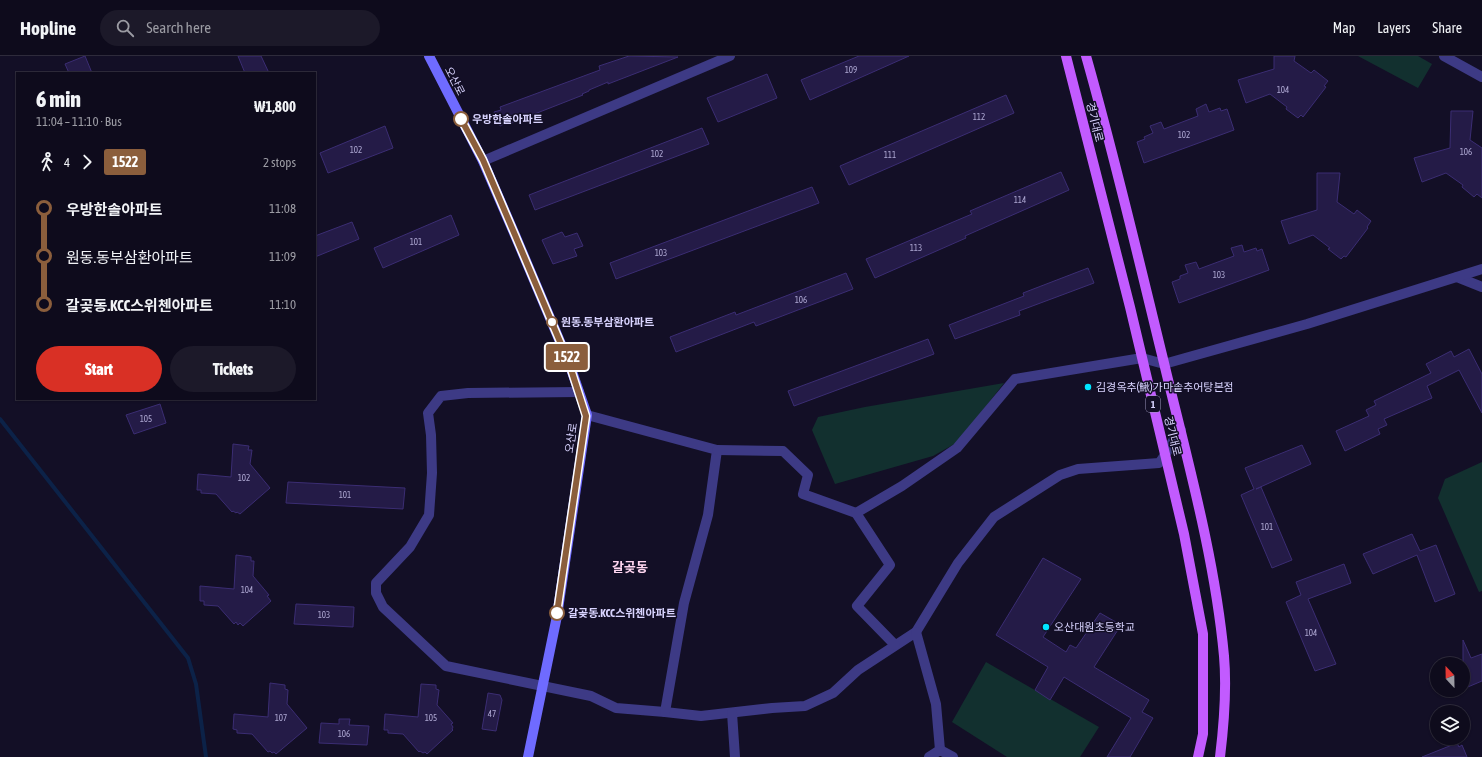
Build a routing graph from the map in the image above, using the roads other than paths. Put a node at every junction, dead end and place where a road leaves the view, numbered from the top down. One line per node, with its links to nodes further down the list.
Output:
1 (429, 56): 7 (street, 오산로)
2 (730, 56): 7 (street)
3 (1066, 56): 11 (main road, 경기대로 / 1)
4 (1086, 56): 12 (main road, 경기대로 / 1)
5 (1444, 56): 6 (street)
6 (1482, 77)
7 (483, 160): 13 (street, 오산로)
8 (1482, 269): 9 (street)
9 (1457, 276): 10 (street); 12 (street)
10 (1482, 287)
11 (1142, 358): 12 (street); 17 (main road, 경기대로 / 1); 18 (street)
12 (1164, 364): 15 (main road, 경기대로 / 1)
13 (579, 392): 14 (street, 오산로); 21 (street)
14 (586, 416): 16 (street); 21 (street, 오산로)
15 (1181, 430): 17 (street); 30 (main road, 경기대로 / 1)
16 (717, 450): 18 (street); 22 (street)
17 (1166, 456): 19 (street); 29 (main road, 경기대로 / 1)
18 (856, 513): 20 (street)
19 (916, 632): 20 (street); 24 (street)
20 (895, 645): 23 (street)
21 (543, 685): 22 (street); 25 (street, 오산로)
22 (665, 712): 23 (street)
23 (732, 713): 26 (street)
24 (940, 750): 27 (street); 28 (street)
25 (528, 757)
26 (734, 757)
27 (930, 757)
28 (953, 757)
29 (1198, 757)
30 (1220, 757)

